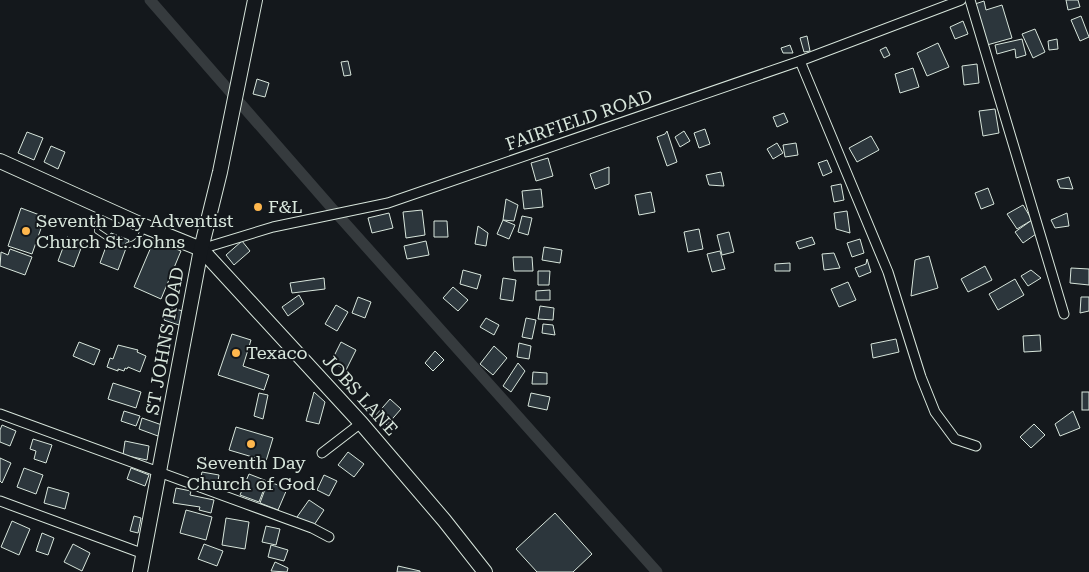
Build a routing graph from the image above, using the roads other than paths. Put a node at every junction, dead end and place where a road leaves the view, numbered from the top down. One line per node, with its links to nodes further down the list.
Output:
1 (254, 0): 10 (main road, ST JOHNS ROAD)
2 (961, 0): 4 (street, FAIRFIELD ROAD)
3 (970, 0): 11 (street)
4 (800, 61): 10 (street, FAIRFIELD ROAD); 14 (street)
5 (0, 161): 6 (main road)
6 (104, 207): 7 (main road); 8 (lane)
7 (144, 226): 9 (lane); 10 (main road)
8 (109, 239)
9 (128, 245)
10 (201, 249): 13 (main road, JOBS LANE); 16 (main road, ST JOHNS ROAD)
11 (1064, 314)
12 (0, 414): 16 (street)
13 (361, 423): 15 (street); 21 (main road, JOBS LANE)
14 (976, 446)
15 (322, 454)
16 (159, 472): 18 (street); 19 (main road, ST JOHNS ROAD)
17 (0, 502): 19 (street)
18 (329, 537)
19 (144, 554): 20 (main road, ST JOHNS ROAD)
20 (140, 572)
21 (485, 572)

